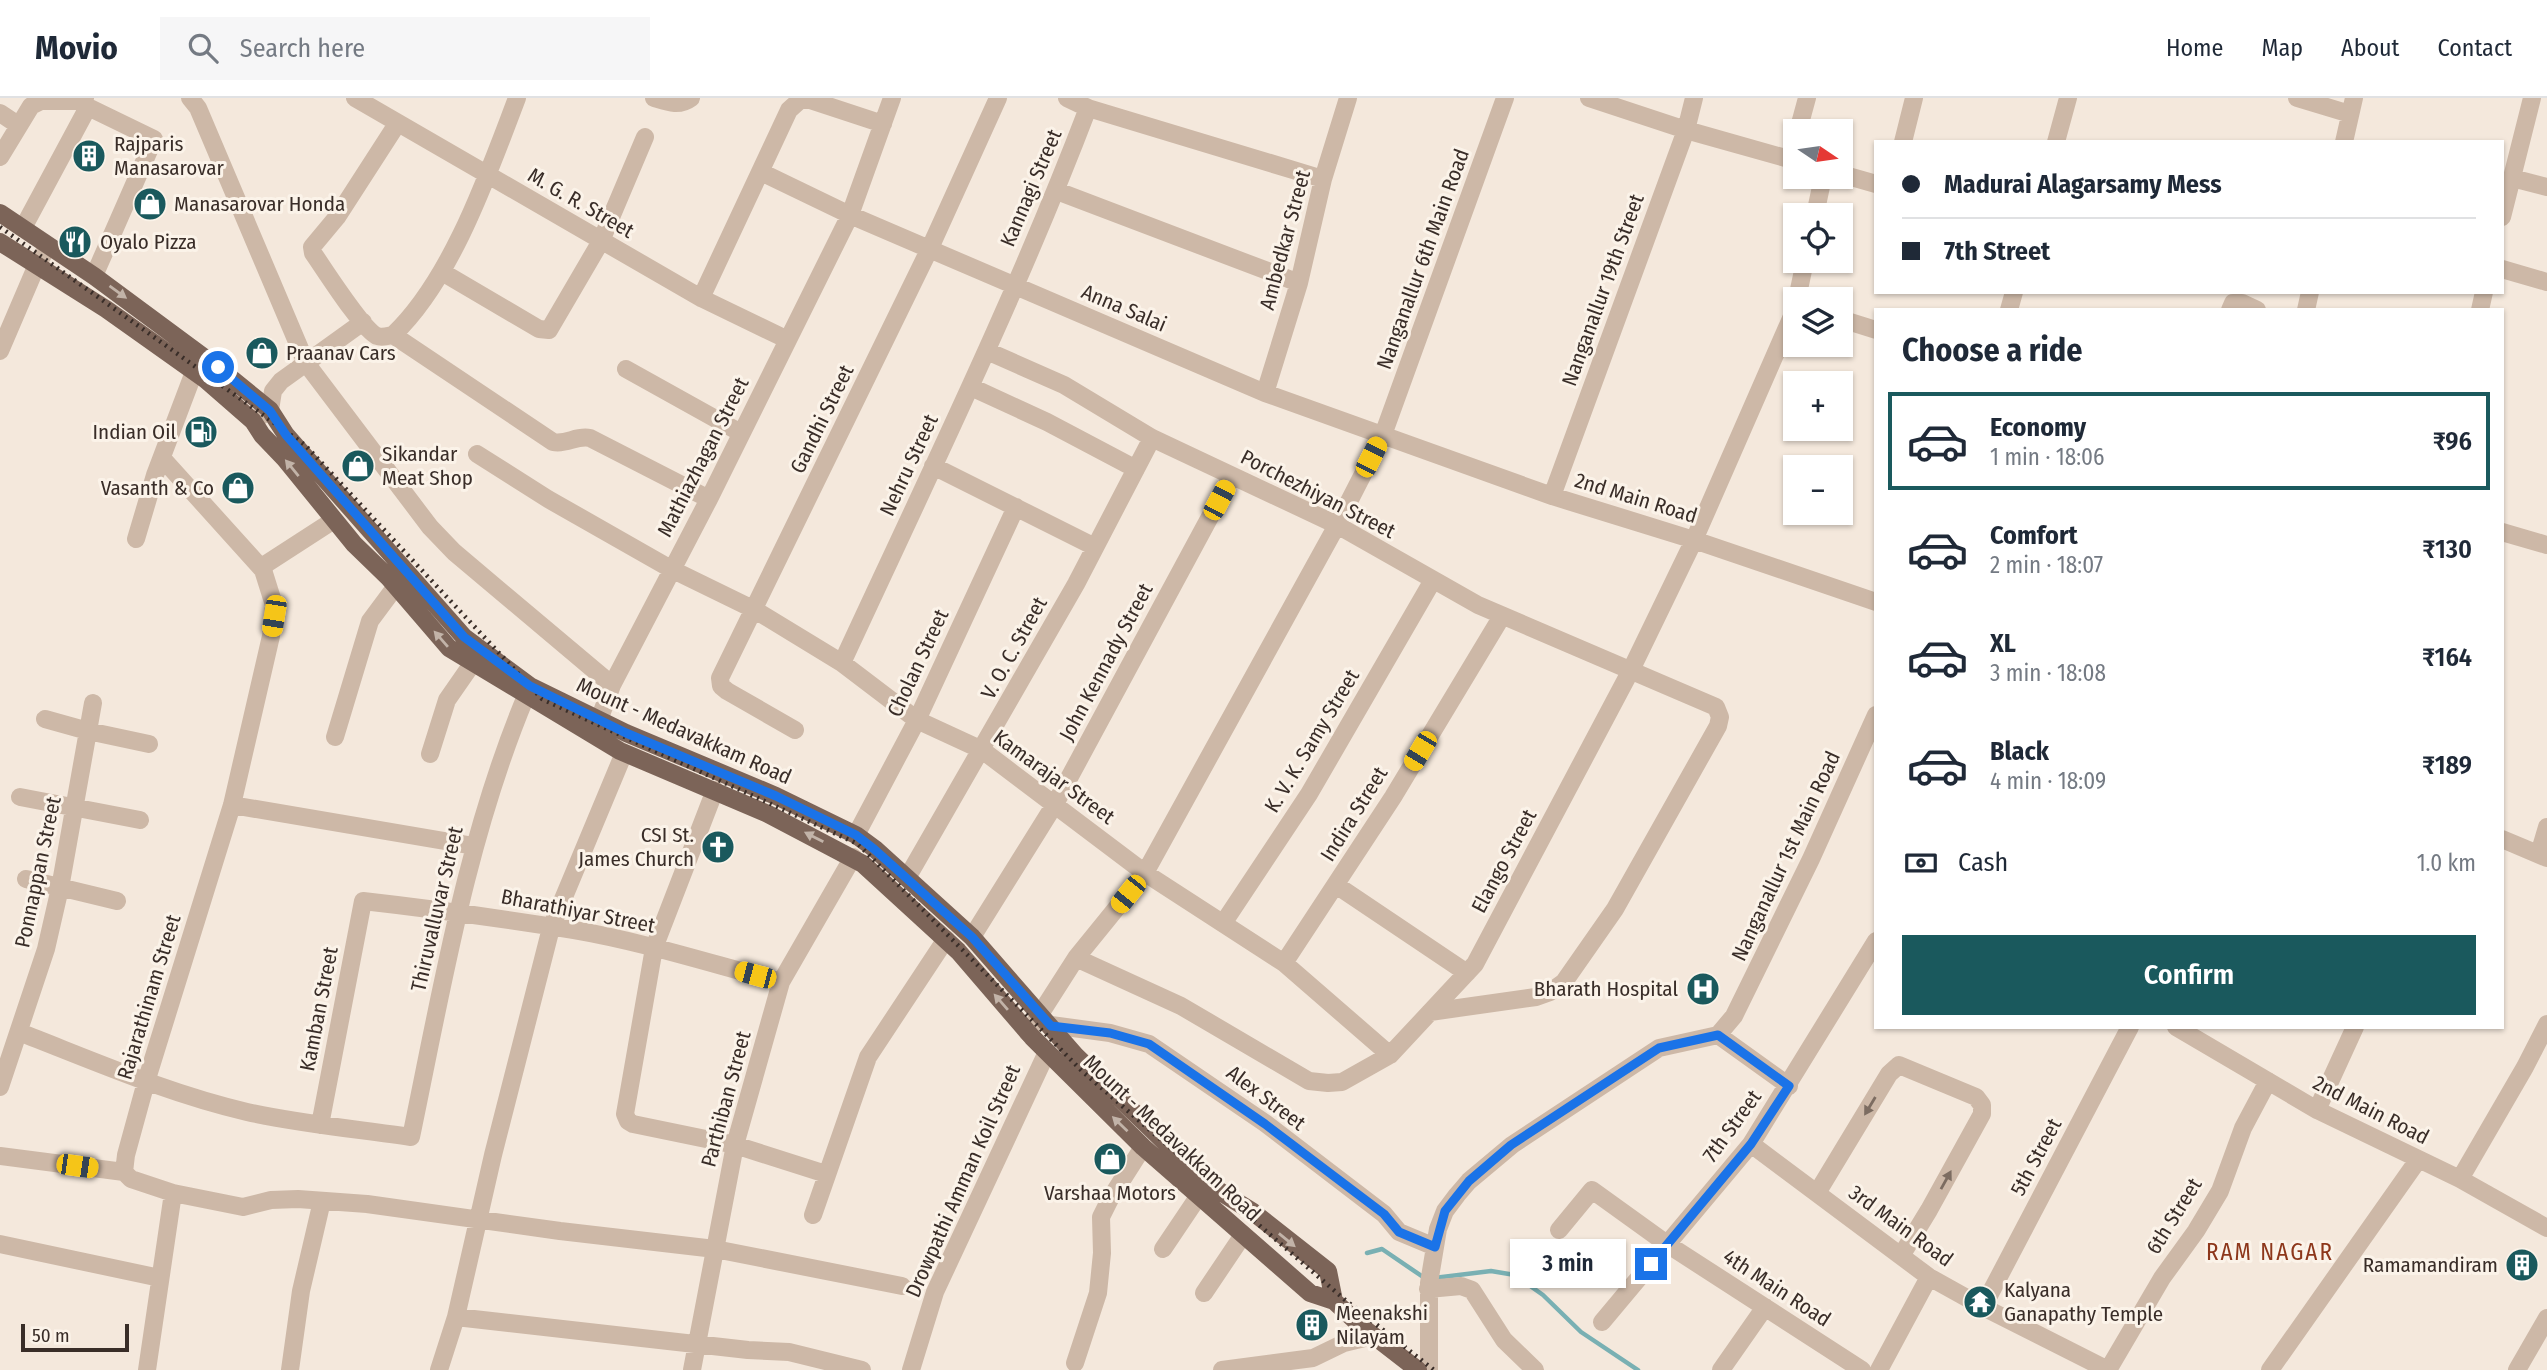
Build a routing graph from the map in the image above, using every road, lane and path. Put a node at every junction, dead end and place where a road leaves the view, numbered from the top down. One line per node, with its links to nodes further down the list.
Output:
1 (86, 98): 25 (street)
2 (190, 98): 67 (street)
3 (355, 98): 23 (street, M. G. R. Street)
4 (517, 98): 34 (street)
5 (653, 98): 6 (street)
6 (691, 98)
7 (892, 98): 24 (street, Mathiazhagan Street)
8 (998, 98): 48 (street, Gandhi Street)
9 (1067, 98): 20 (street)
10 (1348, 98): 37 (street, Ambedkar Street)
11 (1505, 98): 75 (street, Nanganallur 6th Main Road)
12 (1589, 98): 26 (street)
13 (1694, 98): 26 (street, Nanganallur 19th Street)
14 (1807, 98): 22 (street)
15 (1914, 98): 28 (street)
16 (2068, 98): 29 (street)
17 (2297, 98): 19 (street)
18 (2532, 98): 36 (street)
19 (2352, 106): 30 (street)
20 (1088, 108): 37 (street); 40 (street, Kannagi Street)
21 (0, 113): 25 (street)
22 (1801, 119)
23 (397, 124): 34 (street, M. G. R. Street); 59 (street)
24 (883, 124): 33 (street); 43 (street, Mathiazhagan Street)
25 (18, 125): 31 (street)
26 (1686, 130): 32 (street); 82 (street, Nanganallur 19th Street)
27 (645, 137): 45 (street)
28 (1904, 140)
29 (2057, 140)
30 (2344, 140)
31 (0, 157)
32 (1783, 158)
33 (761, 172): 43 (street, Anna Salai); 56 (street)
34 (487, 176): 45 (street, M. G. R. Street); 51 (street)
35 (1853, 177): 38 (street)
36 (2512, 178): 39 (street); 41 (street)
37 (1323, 179): 54 (street, Ambedkar Street)
38 (1874, 183)
39 (2547, 187)
40 (1057, 191): 54 (street); 55 (street, Kannagi Street)
41 (2504, 209)
42 (0, 213): 44 (main road, Mount - Medavakkam Road)
43 (850, 215): 48 (street, Anna Salai); 64 (street, Mathiazhagan Street)
44 (23, 228): 47 (main road, Mount - Medavakkam Road); 52 (street)
45 (601, 241): 51 (street); 56 (street, M. G. R. Street)
46 (0, 242): 49 (main road, Mount - Medavakkam Road)
47 (48, 246): 49 (street); 52 (main road, Mount - Medavakkam Road)
48 (930, 248): 55 (street, Anna Salai); 97 (street, Gandhi Street)
49 (36, 267): 65 (street); 69 (main road, Mount - Medavakkam Road)
50 (2504, 270): 53 (street)
51 (442, 272): 62 (street)
52 (94, 276): 72 (main road, Mount - Medavakkam Road, one-way to 72)
53 (2547, 282)
54 (1299, 283): 71 (street, Ambedkar Street)
55 (1014, 285): 66 (street, Nehru Street); 71 (street, Anna Salai)
56 (701, 298): 64 (street, M. G. R. Street)
57 (2231, 308): 58 (street)
58 (2253, 308)
59 (363, 322): 62 (street); 67 (street)
60 (1853, 323): 61 (street)
61 (1874, 329)
62 (393, 334): 83 (street)
63 (1783, 337): 89 (street, Elango Street)
64 (788, 340): 74 (street, Mathiazhagan Street)
65 (0, 351)
66 (987, 351): 70 (street, Nehru Street); 76 (street, Porchezhiyan Street)
67 (306, 363): 72 (street); 102 (street)
68 (626, 369): 74 (street)
69 (194, 372): 73 (main road, Mount - Medavakkam Road); 78 (street)
70 (971, 387): 79 (street, Nehru Street); 80 (street)
71 (1265, 393): 75 (street, Anna Salai)
72 (270, 411): 73 (street); 106 (main road, Mount - Medavakkam Road)
73 (253, 421): 85 (main road, Mount - Medavakkam Road, one-way to 73)
74 (741, 433): 83 (street, Mathiazhagan Street)
75 (1383, 435): 82 (street, 2nd Main Road); 86 (street, Nanganallur 6th Main Road)
76 (1152, 438): 80 (street, V. O. C. Street); 81 (street, Porchezhiyan Street)
77 (477, 454): 92 (street, Kamarajar Street)
78 (162, 458): 88 (street); 93 (street)
79 (933, 467): 84 (street); 99 (street, Nehru Street)
80 (1136, 469): 91 (street, V. O. C. Street)
81 (1232, 476): 86 (street, Porchezhiyan Street); 119 (street, John Kennady Street)
82 (1552, 496): 89 (street, 2nd Main Road)
83 (709, 499): 92 (street, Mathiazhagan Street)
84 (1016, 507): 91 (street); 107 (street, Cholan Street)
85 (334, 520): 93 (street); 95 (main road, Mount - Medavakkam Road)
86 (1337, 525): 94 (street, Porchezhiyan Street); 129 (street, Nanganallur 6th Main Road)
87 (2504, 533): 90 (street)
88 (136, 540)
89 (1694, 540): 96 (street, 2nd Main Road); 101 (street, Elango Street)
90 (2547, 545)
91 (1095, 547): 114 (street, V. O. C. Street)
92 (671, 569): 97 (street, Kamarajar Street); 102 (street, Mathiazhagan Street)
93 (262, 570): 120 (street, Rajarathinam Street)
94 (1433, 580): 98 (street, Porchezhiyan Street); 137 (street, K. V. K. Samy Street)
95 (396, 586): 100 (main road, Mount - Medavakkam Road, one-way to 95); 111 (street)
96 (1874, 601)
97 (755, 610): 99 (street, Kamarajar Street); 109 (street, Gandhi Street)
98 (1502, 616): 101 (street, Porchezhiyan Street); 132 (street, Indira Street)
99 (842, 663): 107 (street, Kamarajar Street)
100 (472, 664): 103 (main road, Mount - Medavakkam Road); 116 (street)
101 (1631, 670): 145 (street, Elango Street); 147 (street, Porchezhiyan Street)
102 (612, 685): 106 (street, Mathiazhagan Street)
103 (526, 696): 112 (main road, Mount - Medavakkam Road); 126 (street, Thiruvalluvar Street)
104 (93, 703): 110 (street, Ponnappan Street)
105 (45, 719): 110 (street)
106 (599, 720): 112 (street); 124 (main road, Mount - Medavakkam Road)
107 (917, 720): 114 (street, Kamarajar Street); 124 (street, Cholan Street)
108 (1874, 720): 155 (street, Nanganallur 1st Main Road)
109 (795, 730)
110 (88, 732): 113 (street); 121 (street, Ponnappan Street)
111 (335, 737)
112 (603, 739): 115 (main road, Mount - Medavakkam Road)
113 (149, 744)
114 (982, 750): 119 (street, Kamarajar Street); 130 (street, V. O. C. Street)
115 (624, 753): 117 (main road, Mount - Medavakkam Road); 138 (street)
116 (430, 754)
117 (715, 790): 128 (main road, Mount - Medavakkam Road, one-way to 117); 142 (street)
118 (20, 797): 121 (street)
119 (1055, 804): 129 (street, Kamarajar Street); 139 (street, John Kennady Street)
120 (232, 805): 126 (street); 158 (street, Rajarathinam Street)
121 (75, 808): 122 (street); 133 (street, Ponnappan Street)
122 (140, 820)
123 (2547, 827): 127 (street)
124 (856, 835): 130 (main road, Mount - Medavakkam Road)
125 (2504, 840): 127 (street)
126 (474, 845): 136 (street, Thiruvalluvar Street)
127 (2543, 856)
128 (853, 857): 140 (main road, Mount - Medavakkam Road); 146 (street, Parthiban Street)
129 (1145, 873): 137 (street, Kamarajar Street); 143 (street, Nanganallur 6th Main Road)
130 (907, 878): 139 (main road, Mount - Medavakkam Road)
131 (26, 879): 133 (street)
132 (1336, 885): 144 (street, Indira Street); 145 (street)
133 (60, 888): 134 (street); 153 (street, Ponnappan Street)
134 (117, 901)
135 (363, 901): 136 (street, Bharathiyar Street); 163 (street, Kamban Street)
136 (458, 911): 138 (street, Bharathiyar Street); 163 (street, Thiruvalluvar Street)
137 (1224, 922): 144 (street, Kamarajar Street)
138 (551, 929): 142 (street, Bharathiyar Street); 177 (street)
139 (972, 937): 148 (main road, Mount - Medavakkam Road)
140 (946, 939): 154 (main road, Mount - Medavakkam Road, one-way to 140); 170 (street)
141 (1874, 944): 160 (street, 7th Street)
142 (654, 948): 146 (street, Bharathiyar Street); 165 (street)
143 (1076, 958): 148 (street, Nanganallur 6th Main Road); 157 (street, Elango Street)
144 (1284, 963): 157 (street, Kamarajar Street)
145 (1467, 973): 147 (street, Elango Street)
146 (781, 982): 165 (street, Parthiban Street)
147 (1430, 1012): 157 (street, Elango Street)
148 (1045, 1019): 154 (street, Nanganallur 6th Main Road); 183 (street, Alex Street); 192 (main road, Mount - Medavakkam Road, one-way to 192)
149 (2547, 1024): 171 (street)
150 (2129, 1029): 194 (street, 5th Street)
151 (2179, 1029): 159 (street, 2nd Main Road)
152 (2354, 1029): 162 (street)
153 (19, 1032): 158 (street); 161 (street, Ponnappan Street)
154 (1028, 1033): 156 (main road, Mount - Medavakkam Road)
155 (1718, 1035): 160 (street); 183 (street)
156 (1047, 1052): 166 (main road, Mount - Medavakkam Road, one-way to 156); 201 (street, Drowpathi Amman Koil Street)
157 (1390, 1055)
158 (146, 1082): 163 (street); 169 (street, Rajarathinam Street)
159 (2268, 1082): 162 (street, 2nd Main Road); 214 (street, 6th Street)
160 (1789, 1086): 164 (street, 7th Street)
161 (0, 1087)
162 (2317, 1110): 168 (street, 2nd Main Road)
163 (320, 1125)
164 (1751, 1144): 173 (street, 3rd Main Road); 182 (street, 7th Street)
165 (735, 1145): 170 (street); 184 (street, Parthiban Street)
166 (1143, 1147): 174 (main road, Mount - Medavakkam Road); 200 (street)
167 (0, 1156): 169 (street)
168 (2418, 1160): 171 (street, 2nd Main Road); 215 (street)
169 (124, 1172): 172 (street)
170 (826, 1174): 176 (street)
171 (2460, 1179): 178 (street, 2nd Main Road)
172 (173, 1193): 175 (street); 188 (street)
173 (1817, 1193): 186 (street, 3rd Main Road); 186 (street, one-way to 173)
174 (1200, 1194): 180 (main road, Mount - Medavakkam Road); 185 (street)
175 (322, 1201): 177 (street); 203 (street)
176 (813, 1215)
177 (478, 1219): 184 (street); 195 (street)
178 (2547, 1228)
179 (1559, 1230): 182 (street, 4th Main Road)
180 (1243, 1235): 191 (street); 192 (main road, Mount - Medavakkam Road)
181 (0, 1244): 188 (street)
182 (1667, 1244): 193 (street, 4th Main Road); 197 (street, 7th Street)
183 (1435, 1247): 189 (street)
184 (715, 1249): 190 (street); 199 (street, Parthiban Street)
185 (1163, 1249)
186 (1900, 1255): 187 (street, 3rd Main Road)
187 (1929, 1277): 194 (street, 3rd Main Road); 213 (street)
188 (160, 1278): 202 (street)
189 (1429, 1281): 209 (street); 210 (street)
190 (902, 1286)
191 (1204, 1293)
192 (1334, 1301): 198 (main road, Mount - Medavakkam Road)
193 (1765, 1307): 211 (street); 212 (street, 4th Main Road)
194 (1983, 1307): 214 (street, 3rd Main Road)
195 (456, 1317): 199 (street); 204 (street)
196 (2547, 1318): 216 (street)
197 (1602, 1322)
198 (1367, 1331): 207 (street); 208 (main road, Mount - Medavakkam Road)
199 (696, 1344): 205 (street, Parthiban Street); 206 (street)
200 (1075, 1363)
201 (917, 1368)
202 (147, 1370)
203 (290, 1370)
204 (439, 1370)
205 (692, 1370)
206 (862, 1370)
207 (1222, 1370)
208 (1418, 1370)
209 (1429, 1370)
210 (1535, 1370)
211 (1721, 1370)
212 (1862, 1370)
213 (1879, 1370)
214 (2108, 1370)
215 (2270, 1370)
216 (2517, 1370)

